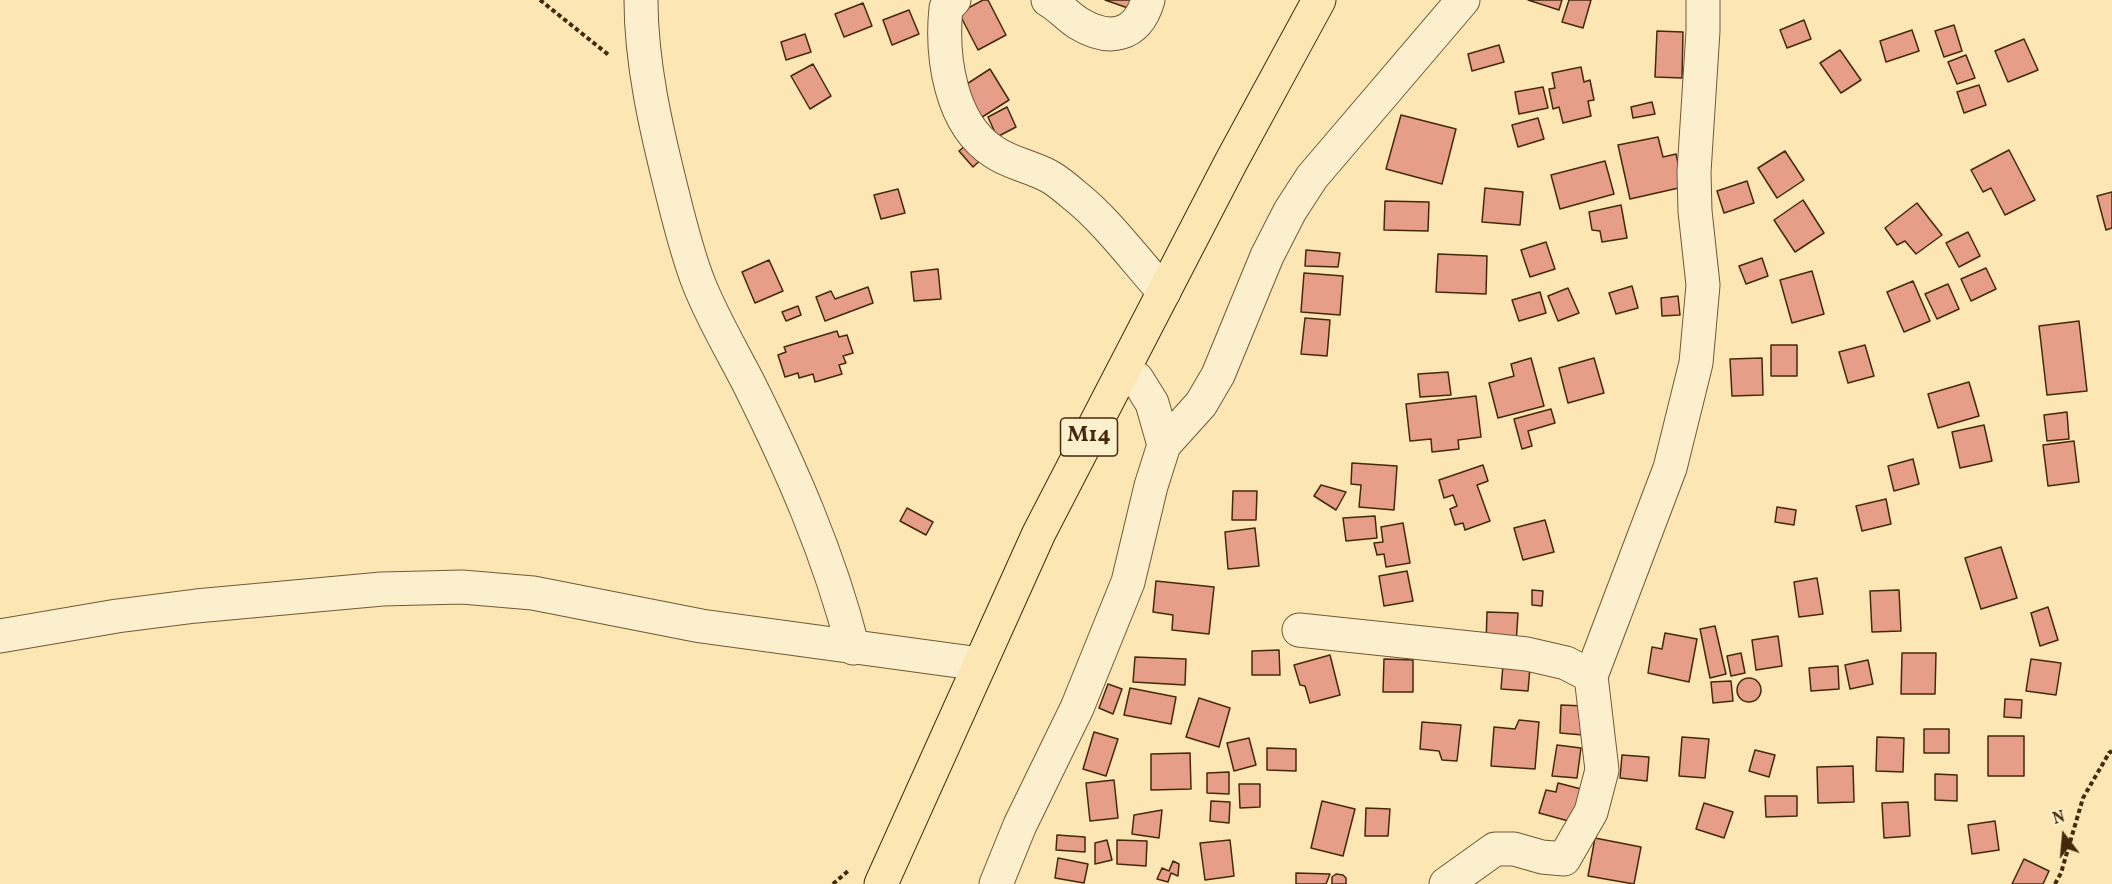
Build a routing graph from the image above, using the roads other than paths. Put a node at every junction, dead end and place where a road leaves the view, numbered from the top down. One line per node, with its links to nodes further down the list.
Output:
1 (641, 0): 13 (street)
2 (954, 0): 8 (street)
3 (1048, 0): 4 (street)
4 (1149, 0)
5 (1319, 0): 8 (highway, M14)
6 (1464, 0): 10 (street)
7 (1703, 0): 15 (street)
8 (1164, 292): 9 (highway, M14)
9 (1120, 377): 10 (street); 14 (highway, M14)
10 (1164, 445): 17 (street)
11 (1299, 630): 15 (street)
12 (0, 636): 13 (street)
13 (853, 648): 14 (street)
14 (980, 664): 16 (highway, M14)
15 (1591, 676): 18 (street)
16 (881, 884)
17 (996, 884)
18 (1446, 884)

